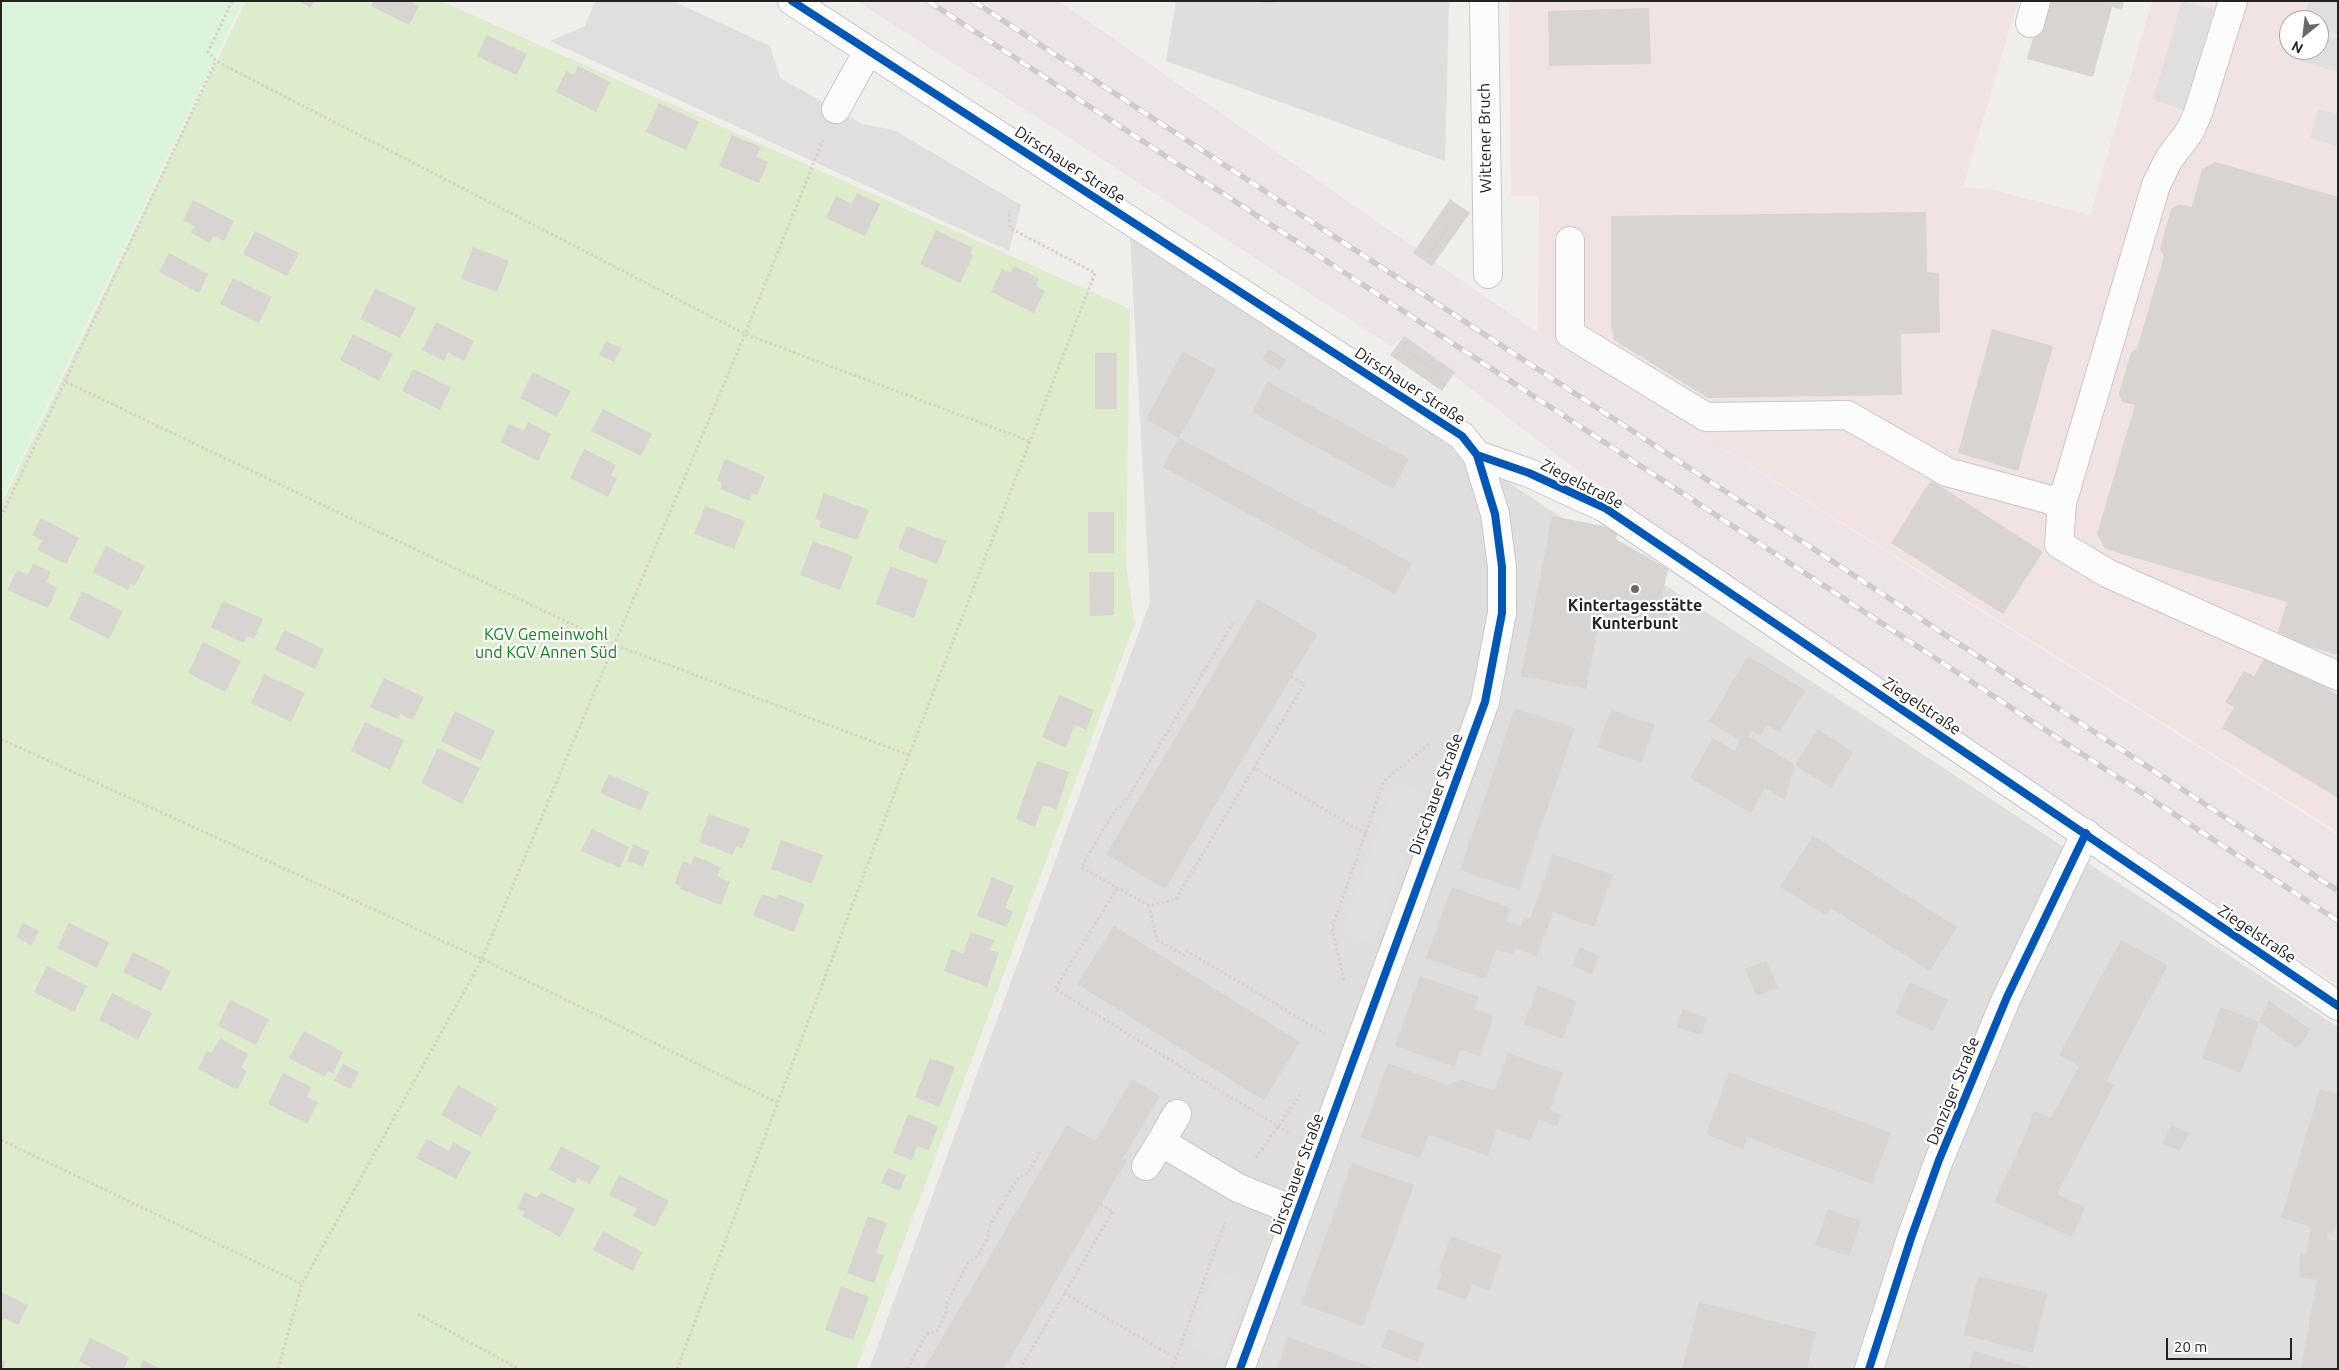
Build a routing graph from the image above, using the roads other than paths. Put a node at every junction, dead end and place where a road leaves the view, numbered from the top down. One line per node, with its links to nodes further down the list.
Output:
1 (792, 1): 4 (street, Dirschauer Straße)
2 (1484, 1): 7 (street, Wittener Bruch)
3 (2233, 1): 9 (street)
4 (868, 51): 5 (street); 8 (street, Dirschauer Straße)
5 (836, 109)
6 (1570, 241): 9 (street)
7 (1488, 274)
8 (1477, 455): 11 (street, Ziegelstraße); 16 (street, Dirschauer Straße)
9 (2062, 503): 10 (street)
10 (2338, 676)
11 (2086, 833): 12 (street, Ziegelstraße); 18 (street, Danziger Straße)
12 (2338, 1006)
13 (1178, 1114): 14 (street)
14 (1161, 1142): 15 (street); 16 (street)
15 (1146, 1166)
16 (1298, 1212): 17 (street, Dirschauer Straße)
17 (1240, 1369)
18 (1870, 1369)

